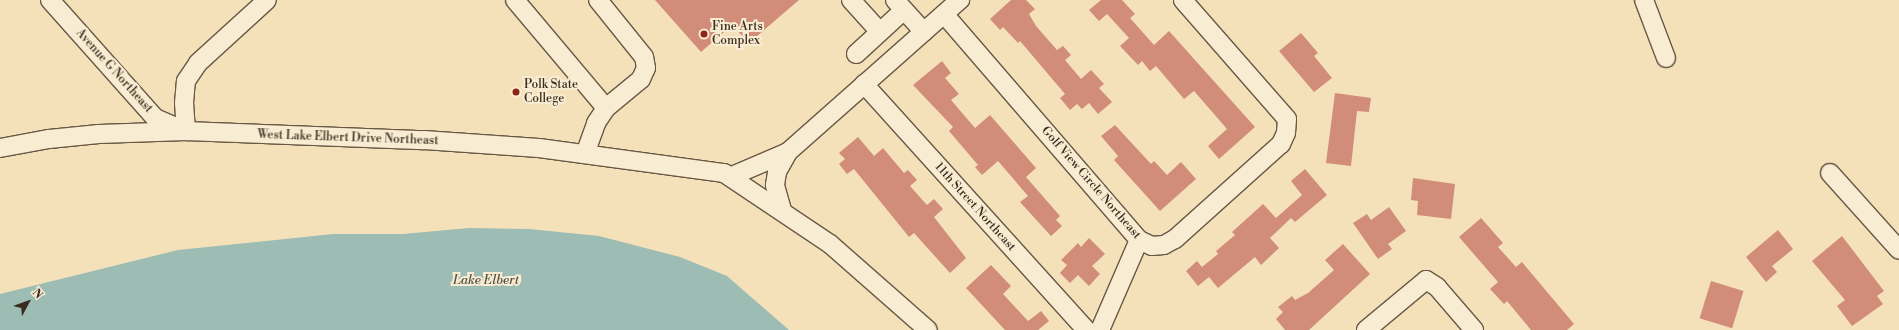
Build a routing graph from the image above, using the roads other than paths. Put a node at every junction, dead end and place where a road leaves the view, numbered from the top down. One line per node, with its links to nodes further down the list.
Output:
1 (50, 0): 17 (street, Avenue G Northeast)
2 (267, 0): 17 (street)
3 (515, 0): 16 (street)
4 (598, 0): 16 (street)
5 (851, 0): 11 (street)
6 (960, 0): 10 (street)
7 (1184, 0): 24 (street, Golf View Circle Northeast)
8 (1644, 0): 14 (street)
9 (900, 5): 11 (street); 12 (street)
10 (944, 14): 12 (street); 24 (street, Golf View Circle Northeast)
11 (880, 32): 13 (street)
12 (924, 32): 15 (street)
13 (856, 54)
14 (1666, 58)
15 (864, 84): 19 (street); 28 (street, 11th Street Northeast)
16 (606, 108): 20 (street)
17 (186, 131): 18 (street, West Lake Elbert Drive Northeast); 20 (street, West Lake Elbert Drive Northeast)
18 (0, 148)
19 (788, 152): 22 (street); 23 (street)
20 (585, 154): 22 (street, West Lake Elbert Drive Northeast)
21 (1830, 173): 25 (street)
22 (732, 176): 23 (street)
23 (782, 210): 27 (street)
24 (1139, 240): 29 (street)
25 (1899, 250)
26 (1472, 327): 30 (street)
27 (928, 330)
28 (1086, 330)
29 (1100, 330)
30 (1366, 330)

